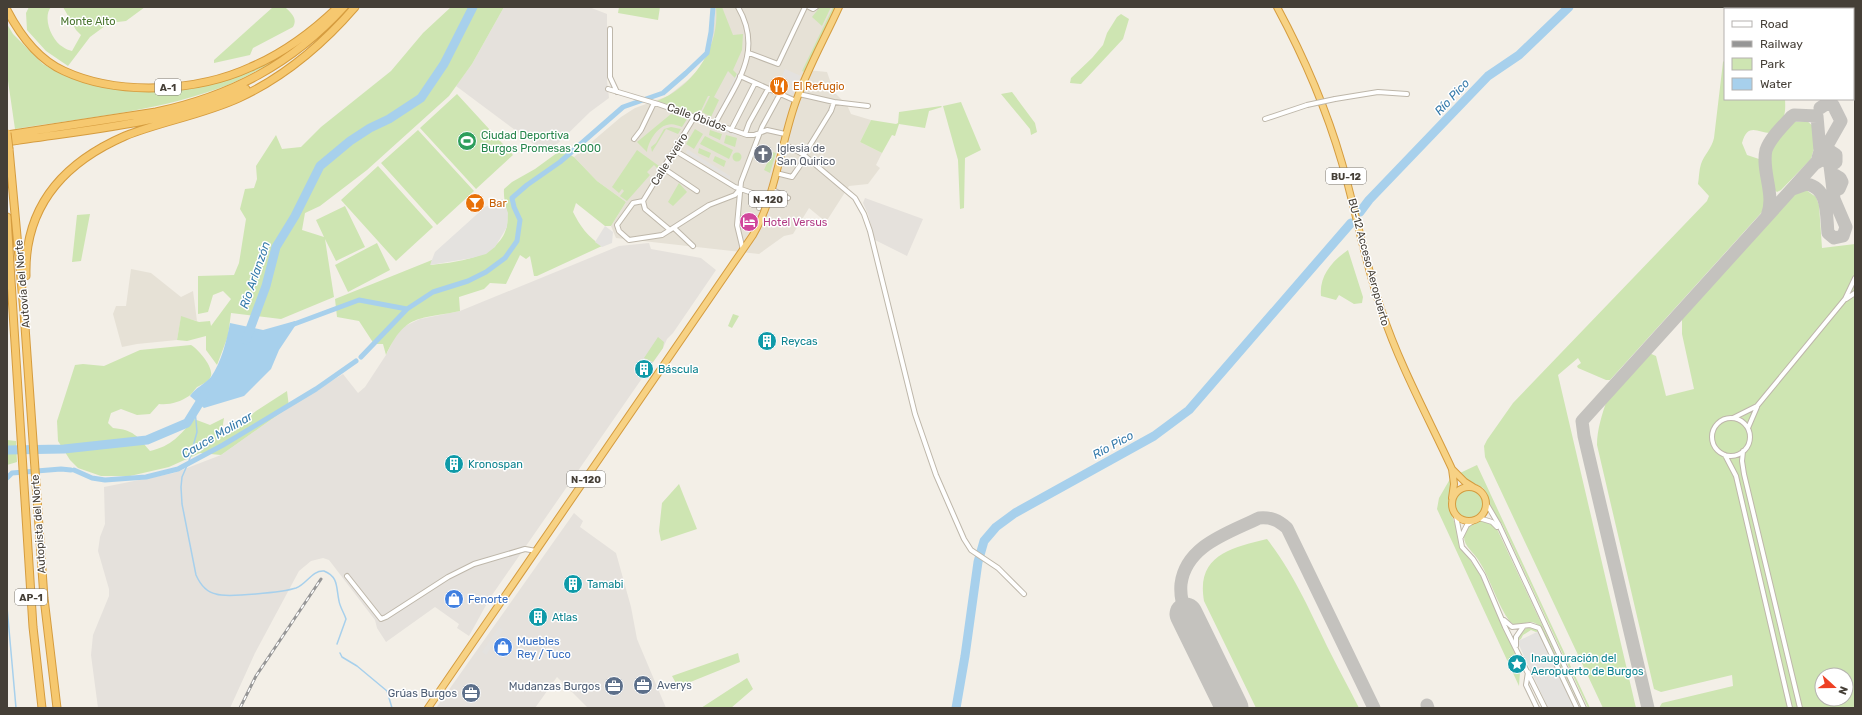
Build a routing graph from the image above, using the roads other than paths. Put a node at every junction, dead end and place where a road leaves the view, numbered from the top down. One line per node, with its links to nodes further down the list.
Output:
1 (338, 7): 8 (highway, A-1)
2 (344, 7): 29 (highway)
3 (355, 7): 10 (highway)
4 (738, 7): 11 (street)
5 (805, 7): 11 (street)
6 (839, 7): 18 (highway, N-120)
7 (1277, 7): 63 (highway, BU-12 Acceso Aeropuerto / BU-12)
8 (7, 10)
9 (610, 29): 16 (street)
10 (308, 53): 33 (highway); 55 (highway)
11 (749, 53): 12 (street)
12 (740, 76): 13 (street); 26 (street)
13 (755, 83): 15 (street); 27 (street)
14 (608, 89): 16 (street, Calle Óbidos)
15 (768, 89): 17 (street); 30 (street)
16 (618, 92): 22 (street, Calle Óbidos)
17 (780, 94): 20 (street); 28 (street)
18 (798, 94): 20 (highway, N-120); 21 (street)
19 (1407, 94): 25 (street, bridge)
20 (796, 101): 31 (highway, N-120)
21 (834, 102): 23 (street); 36 (street)
22 (654, 103): 24 (street, Calle Óbidos); 32 (street)
23 (868, 106)
24 (695, 116): 26 (street, Calle Óbidos); 35 (street, Calle Aveiro)
25 (1264, 119)
26 (715, 124): 27 (street, Calle Óbidos)
27 (731, 130): 30 (street, Calle Óbidos)
28 (760, 132): 30 (street, Calle Óbidos); 31 (street, Calle Óbidos); 40 (street)
29 (7, 134): 55 (highway, Autovía del Norte / AP-1, bridge)
30 (745, 134)
31 (785, 134): 34 (highway, N-120)
32 (634, 138)
33 (7, 142)
34 (783, 143): 36 (street); 39 (highway, N-120)
35 (674, 150): 38 (street, Calle Aveiro); 40 (street)
36 (804, 154): 37 (street)
37 (809, 160): 39 (street); 73 (street)
38 (663, 168): 42 (street); 44 (street, Calle Aveiro)
39 (776, 173): 41 (highway, N-120)
40 (740, 189): 45 (street); 47 (street); 49 (street)
41 (771, 189): 43 (street); 49 (highway, N-120)
42 (697, 191)
43 (788, 198)
44 (643, 201): 47 (street); 47 (street)
45 (759, 208)
46 (7, 217): 54 (highway, Autovía del Norte / AP-1)
47 (672, 229): 48 (street)
48 (693, 246)
49 (743, 250): 71 (highway, N-120)
50 (1855, 278): 53 (street)
51 (7, 287): 54 (highway)
52 (1855, 293): 53 (street)
53 (1846, 299): 56 (street)
54 (13, 300): 60 (highway, Autovía del Norte / AP-1)
55 (24, 312): 59 (highway, Autovía del Norte / AP-1)
56 (1757, 406): 57 (street); 58 (street)
57 (1733, 418): 58 (street); 62 (street)
58 (1748, 428): 61 (street)
59 (33, 436): 79 (highway, Autopista del Norte / AP-1)
60 (22, 438): 78 (highway, Autopista del Norte / AP-1)
61 (1743, 451): 62 (street); 86 (street)
62 (1725, 455): 85 (street)
63 (1452, 469): 64 (highway, BU-12 Acceso Aeropuerto / BU-12); 65 (highway, BU-12 Acceso Aeropuerto / BU-12)
64 (1475, 488): 65 (highway); 66 (highway, BU-12)
65 (1452, 498): 67 (highway, BU-12)
66 (1486, 503): 68 (highway); 69 (street)
67 (1456, 516): 68 (highway); 70 (street)
68 (1477, 519): 69 (street); 70 (street)
69 (1500, 530): 84 (street)
70 (1461, 538): 74 (street)
71 (536, 551): 72 (street); 80 (highway, N-120)
72 (346, 576)
73 (1024, 594)
74 (1504, 620): 75 (street); 76 (street)
75 (1523, 627): 76 (street); 83 (street)
76 (1516, 646): 77 (street)
77 (1528, 671): 81 (street); 82 (street)
78 (42, 708)
79 (57, 708)
80 (428, 708)
81 (1537, 708)
82 (1545, 708)
83 (1577, 708)
84 (1584, 708)
85 (1790, 708)
86 (1800, 708)

